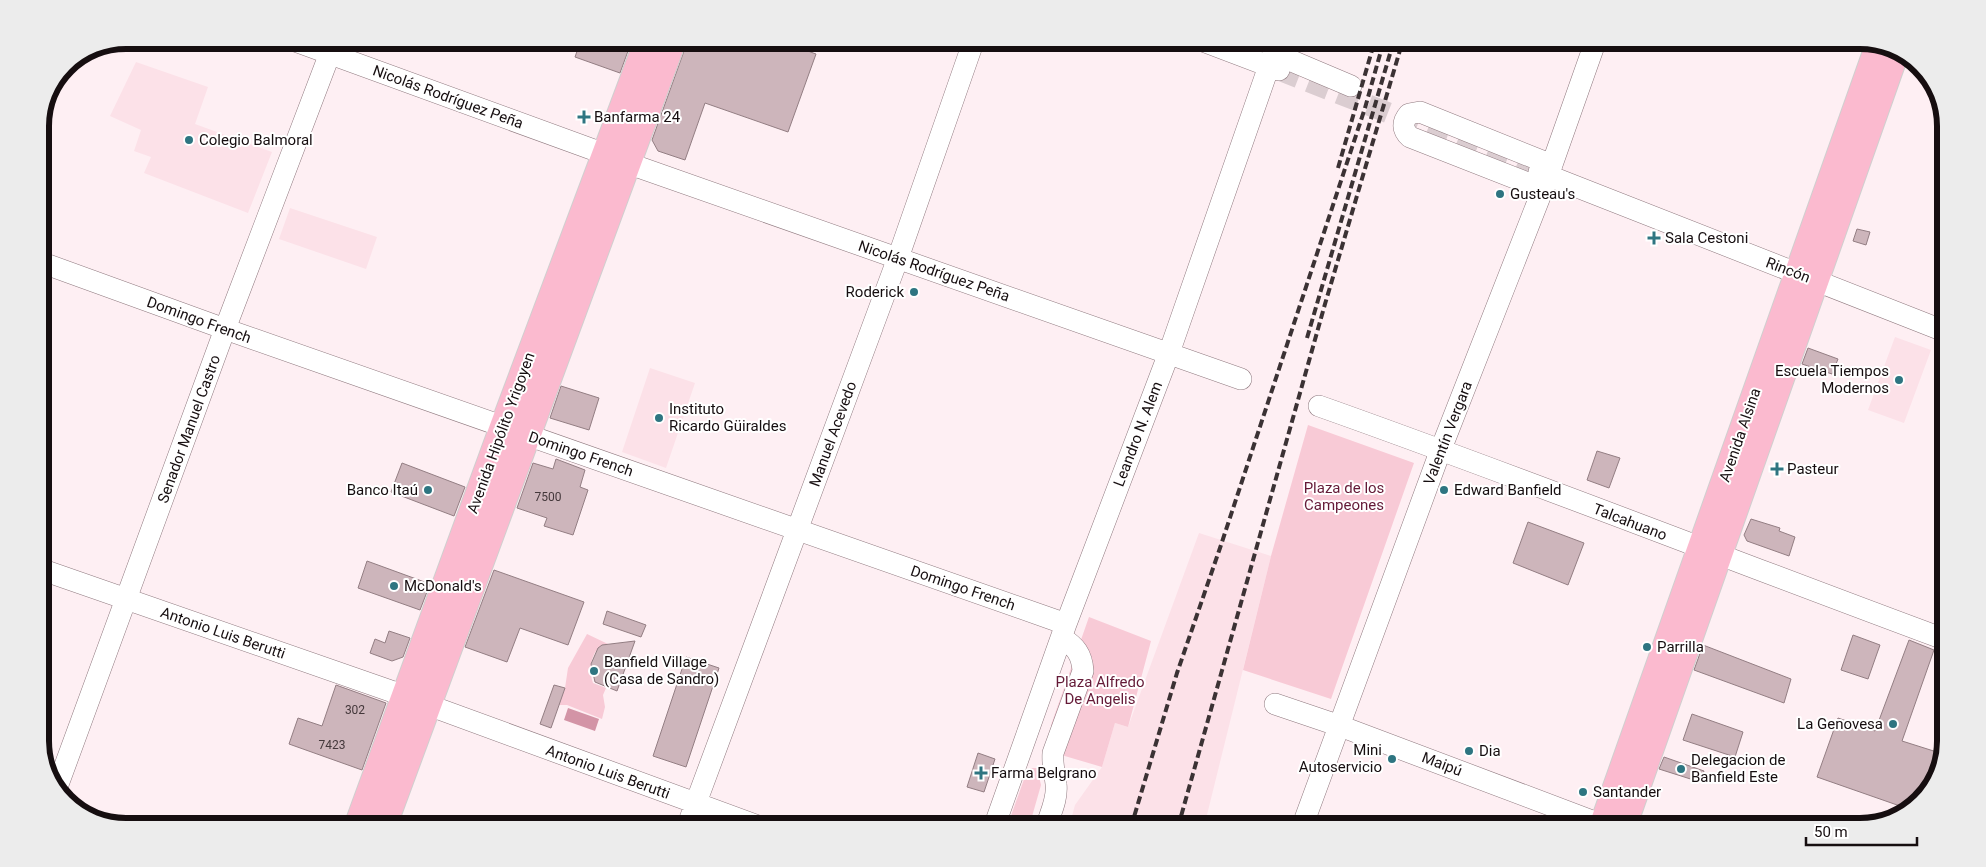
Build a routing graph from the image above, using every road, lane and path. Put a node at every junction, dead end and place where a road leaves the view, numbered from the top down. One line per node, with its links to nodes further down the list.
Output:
1 (331, 49): 18 (street, Senador Manuel Castro)
2 (337, 49): 12 (street, Nicolás Rodríguez Peña)
3 (646, 49): 12 (main road, Avenida Hipólito Yrigoyen)
4 (669, 49): 12 (main road, Avenida Hipólito Yrigoyen)
5 (971, 49): 14 (street, Manuel Acevedo)
6 (1240, 49): 9 (street)
7 (1593, 49): 13 (street, Valentín Vergara)
8 (1877, 51): 16 (main road, Avenida Alsina)
9 (1275, 57): 11 (street); 19 (street, Leandro N. Alem)
10 (1894, 57): 16 (main road, Avenida Alsina)
11 (1351, 86)
12 (616, 159): 14 (street, Nicolás Rodríguez Peña); 22 (main road, Avenida Hipólito Yrigoyen)
13 (1546, 175): 13 (street); 16 (street, Rincón); 23 (street, Valentín Vergara)
14 (898, 258): 19 (street, Nicolás Rodríguez Peña); 24 (street, Manuel Acevedo)
15 (49, 265): 18 (street, Domingo French)
16 (1805, 277): 17 (street, Rincón); 25 (main road, Avenida Alsina)
17 (1937, 328)
18 (225, 329): 22 (street, Domingo French); 27 (street, Senador Manuel Castro)
19 (1169, 353): 20 (street, Nicolás Rodríguez Peña); 28 (street, Leandro N. Alem)
20 (1241, 379)
21 (1319, 406): 23 (street, Talcahuano)
22 (515, 431): 24 (street, Domingo French); 30 (main road, Avenida Hipólito Yrigoyen)
23 (1441, 449): 25 (street, Talcahuano); 32 (street, Valentín Vergara)
24 (797, 530): 28 (street, Domingo French); 34 (street, Manuel Acevedo)
25 (1709, 552): 29 (street, Talcahuano); 43 (main road, Avenida Alsina)
26 (49, 572): 27 (street, Antonio Luis Berutti)
27 (126, 600): 30 (street, Antonio Luis Berutti); 33 (street, Senador Manuel Castro)
28 (1064, 631): 39 (street, Leandro N. Alem); 40 (street)
29 (1937, 637)
30 (417, 700): 34 (street, Antonio Luis Berutti); 35 (main road, Avenida Hipólito Yrigoyen); 36 (main road, Avenida Hipólito Yrigoyen)
31 (1275, 704): 32 (street, Maipú)
32 (1340, 726): 41 (street, Valentín Vergara); 42 (street, Maipú)
33 (60, 780)
34 (695, 804): 37 (street, Manuel Acevedo); 38 (street, Antonio Luis Berutti)
35 (361, 818)
36 (386, 818)
37 (690, 818)
38 (735, 818)
39 (997, 818)
40 (1049, 818)
41 (1305, 818)
42 (1587, 818)
43 (1612, 818)

